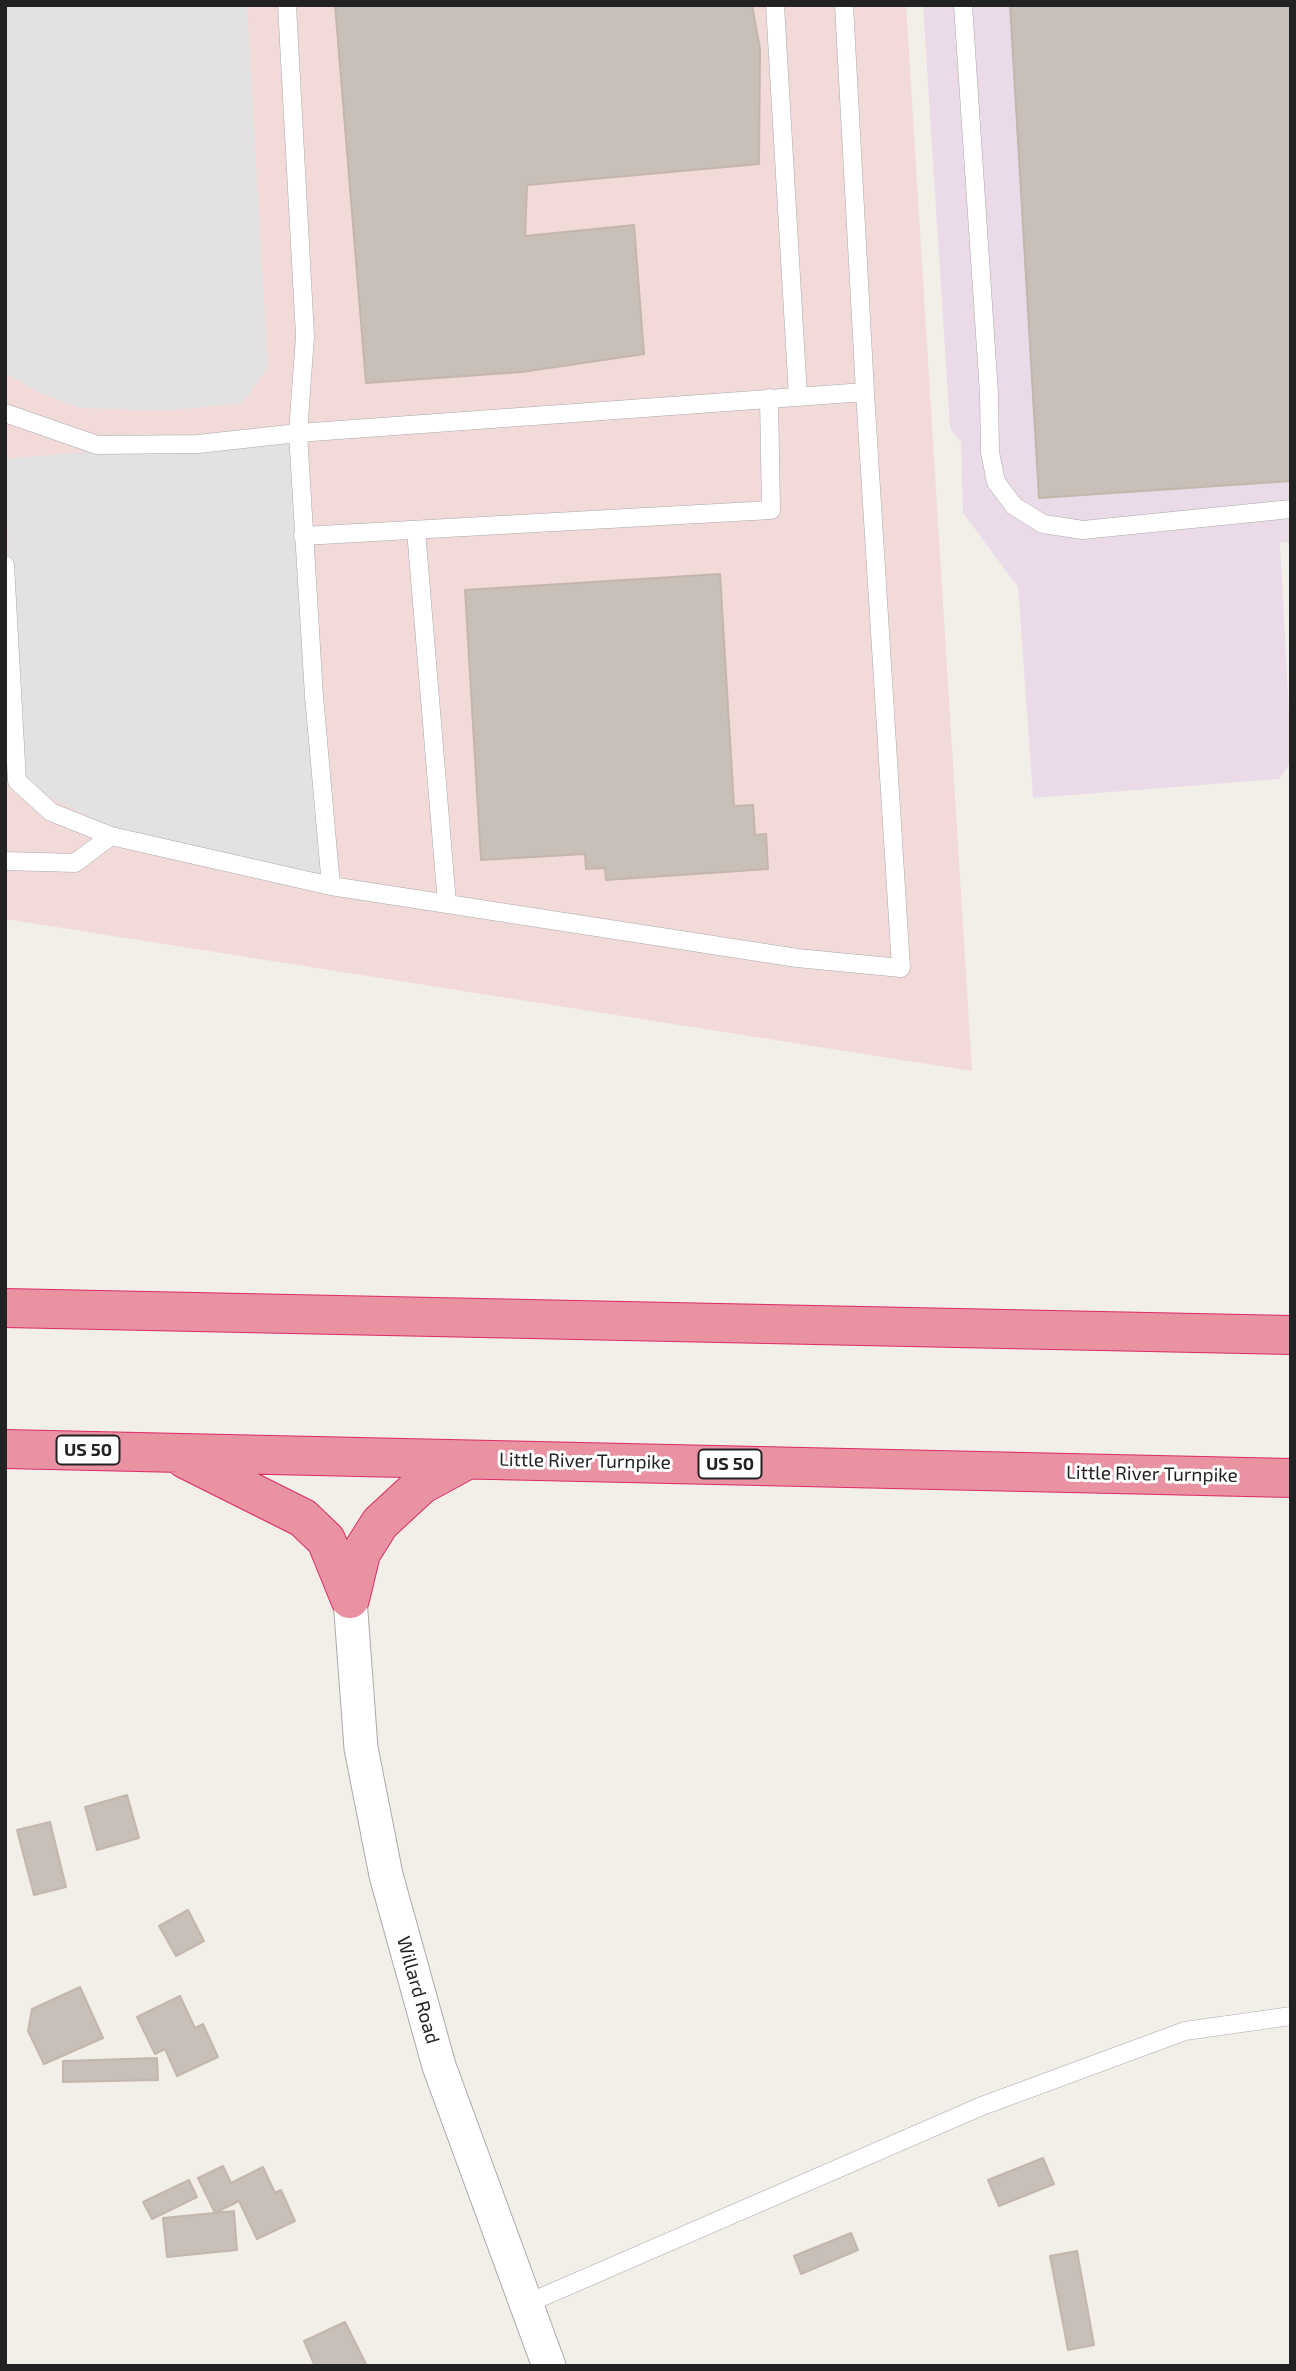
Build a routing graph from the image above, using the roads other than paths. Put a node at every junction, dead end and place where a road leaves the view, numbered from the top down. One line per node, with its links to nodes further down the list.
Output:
1 (286, 5): 9 (lane)
2 (775, 5): 6 (lane)
3 (844, 5): 5 (lane)
4 (963, 5): 10 (lane)
5 (865, 392): 6 (lane); 18 (lane)
6 (798, 396): 7 (lane)
7 (769, 398): 9 (lane); 11 (lane)
8 (5, 413): 9 (lane)
9 (298, 433): 12 (lane)
10 (1291, 509)
11 (416, 530): 12 (lane); 18 (lane)
12 (303, 536): 17 (lane)
13 (5, 565): 14 (lane)
14 (9, 702): 15 (lane)
15 (111, 836): 16 (lane); 17 (lane)
16 (5, 861)
17 (331, 886): 18 (lane)
18 (447, 904)
19 (5, 1308): 20 (highway)
20 (1291, 1335)
21 (5, 1448): 22 (highway, Little River Turnpike / US 50)
22 (170, 1452): 23 (highway, Little River Turnpike / US 50); 25 (highway)
23 (467, 1460): 24 (highway, Little River Turnpike / US 50); 25 (highway)
24 (1291, 1478)
25 (351, 1599): 27 (street, Willard Road)
26 (1291, 2016): 27 (lane)
27 (526, 2304): 28 (street, Willard Road)
28 (549, 2366)

